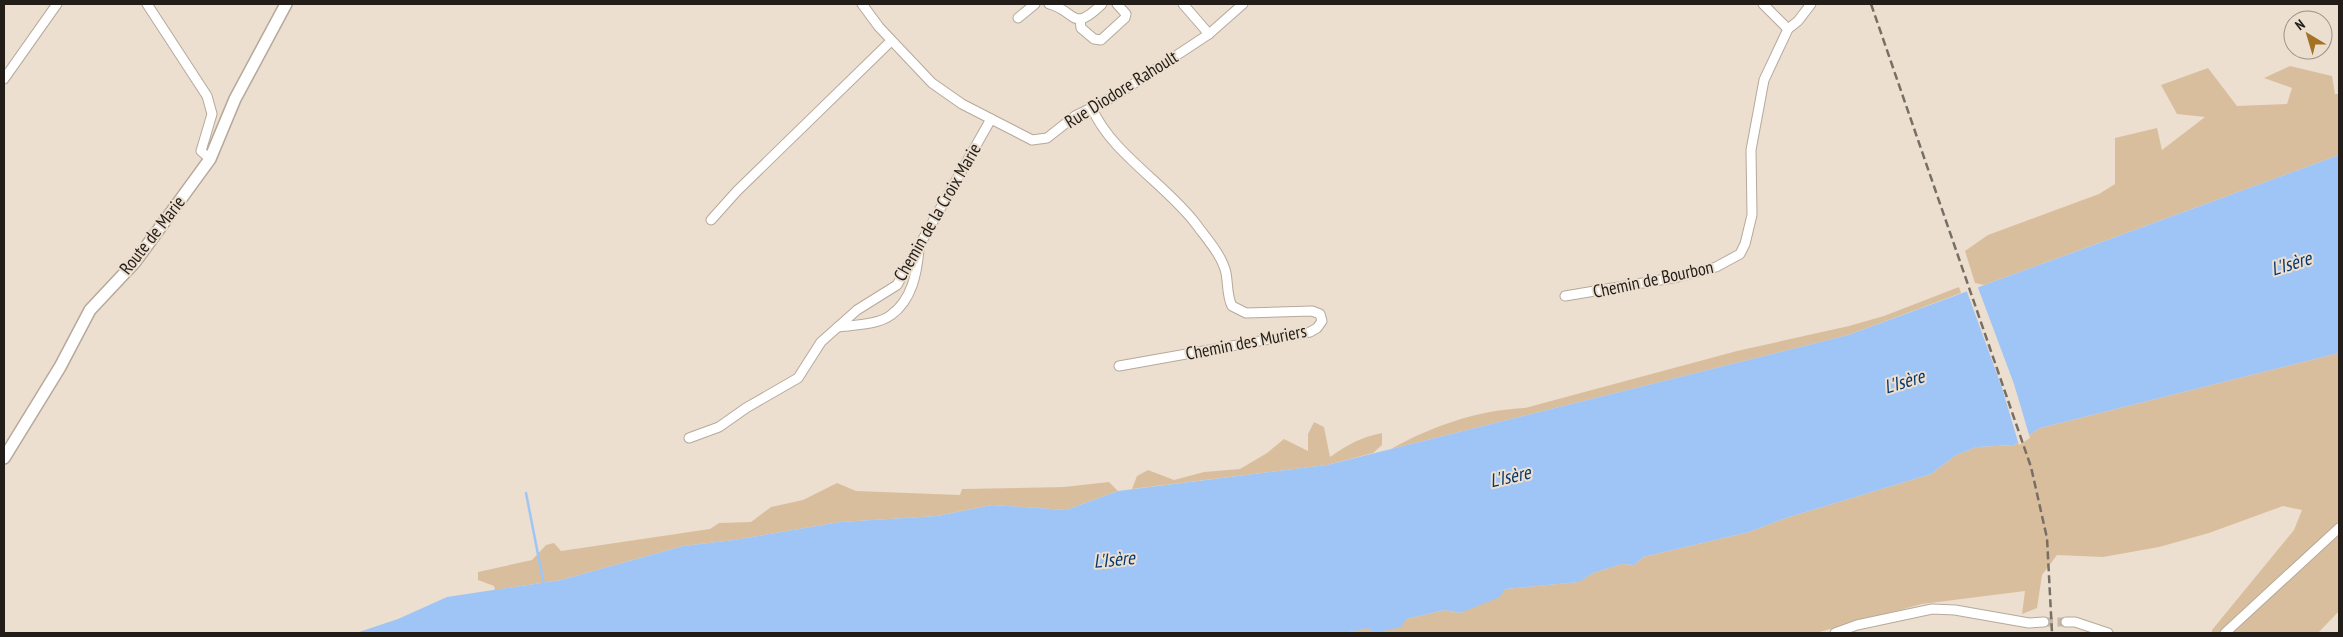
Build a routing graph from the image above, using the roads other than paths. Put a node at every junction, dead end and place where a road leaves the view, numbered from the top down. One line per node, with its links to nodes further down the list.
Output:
1 (57, 4): 18 (street)
2 (147, 4): 21 (street)
3 (286, 4): 21 (street, Route de Marie)
4 (862, 4): 17 (street, Rue Diodore Rahoult)
5 (1035, 4): 13 (street)
6 (1049, 4): 14 (street)
7 (1102, 4): 14 (street)
8 (1117, 4): 14 (street)
9 (1183, 4): 16 (street)
10 (1244, 4): 16 (street, Rue Diodore Rahoult)
11 (1763, 4): 15 (street)
12 (1811, 4): 15 (street, Chemin de Bourbon)
13 (1018, 18)
14 (1080, 20)
15 (1788, 29): 24 (street, Chemin de Bourbon)
16 (1208, 34): 19 (street, Rue Diodore Rahoult)
17 (892, 41): 20 (street, Rue Diodore Rahoult); 22 (street)
18 (4, 79)
19 (1092, 108): 20 (street, Rue Diodore Rahoult); 26 (street, Chemin des Muriers)
20 (991, 119): 23 (street, Chemin de la Croix Marie)
21 (210, 159): 28 (street, Route de Marie)
22 (711, 220)
23 (919, 244): 25 (street, Chemin de la Croix Marie); 25 (street)
24 (1565, 296)
25 (838, 327): 27 (street, Chemin de la Croix Marie)
26 (1119, 366)
27 (689, 438)
28 (4, 458)
29 (2339, 528): 36 (street)
30 (2044, 622): 32 (street)
31 (2066, 622): 35 (street)
32 (2029, 623): 33 (street); 34 (street)
33 (1836, 633)
34 (2028, 633)
35 (2108, 633)
36 (2224, 633)

